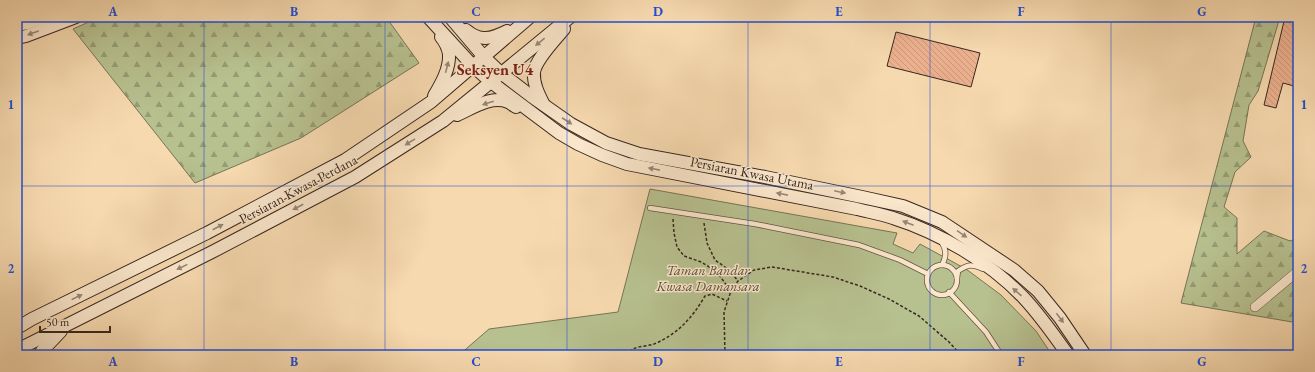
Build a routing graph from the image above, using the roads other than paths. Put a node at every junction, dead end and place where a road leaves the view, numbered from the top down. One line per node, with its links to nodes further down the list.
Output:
1 (44, 17): 8 (main road)
2 (76, 17): 9 (main road, one-way to 9)
3 (451, 17): 6 (main road); 10 (main road, Persiaran Kwasa Utama)
4 (570, 17): 12 (main road, Persiaran Kwasa Perdana, one-way to 12)
5 (573, 17): 15 (main road)
6 (527, 20): 10 (main road, Persiaran Kwasa Perdana)
7 (431, 21): 11 (main road, Persiaran Kwasa Utama); 14 (main road, one-way to 7)
8 (17, 26)
9 (17, 38)
10 (484, 57): 11 (main road, Persiaran Kwasa Perdana); 12 (main road, Persiaran Kwasa Utama)
11 (473, 66): 13 (main road, Persiaran Kwasa Utama); 14 (main road, Persiaran Kwasa Perdana)
12 (501, 74): 13 (main road, Persiaran Kwasa Perdana); 15 (main road, Persiaran Kwasa Utama)
13 (491, 82): 16 (main road, Persiaran Kwasa Perdana); 17 (main road, Persiaran Kwasa Utama)
14 (431, 102): 27 (main road, Persiaran Kwasa Perdana, one-way to 14)
15 (544, 105): 35 (main road, Persiaran Kwasa Utama, one-way to 35)
16 (443, 121): 17 (main road, one-way to 16); 29 (main road, Persiaran Kwasa Perdana, one-way to 29)
17 (560, 133): 19 (main road, Persiaran Kwasa Utama, one-way to 17)
18 (650, 208): 22 (lane)
19 (938, 236): 20 (lane); 23 (main road, Persiaran Kwasa Utama)
20 (942, 265): 22 (lane); 24 (lane)
21 (1298, 271): 26 (street)
22 (928, 274): 25 (lane)
23 (999, 276): 24 (lane); 34 (main road, Persiaran Kwasa Utama, one-way to 23)
24 (956, 280): 25 (lane)
25 (949, 292): 33 (lane)
26 (1255, 306)
27 (32, 319): 28 (main road); 30 (main road, Persiaran Kwasa Perdana)
28 (17, 323)
29 (67, 324): 31 (main road, Persiaran Kwasa Perdana); 32 (main road)
30 (17, 328)
31 (17, 350)
32 (40, 355)
33 (1001, 355)
34 (1068, 355)
35 (1085, 355)

